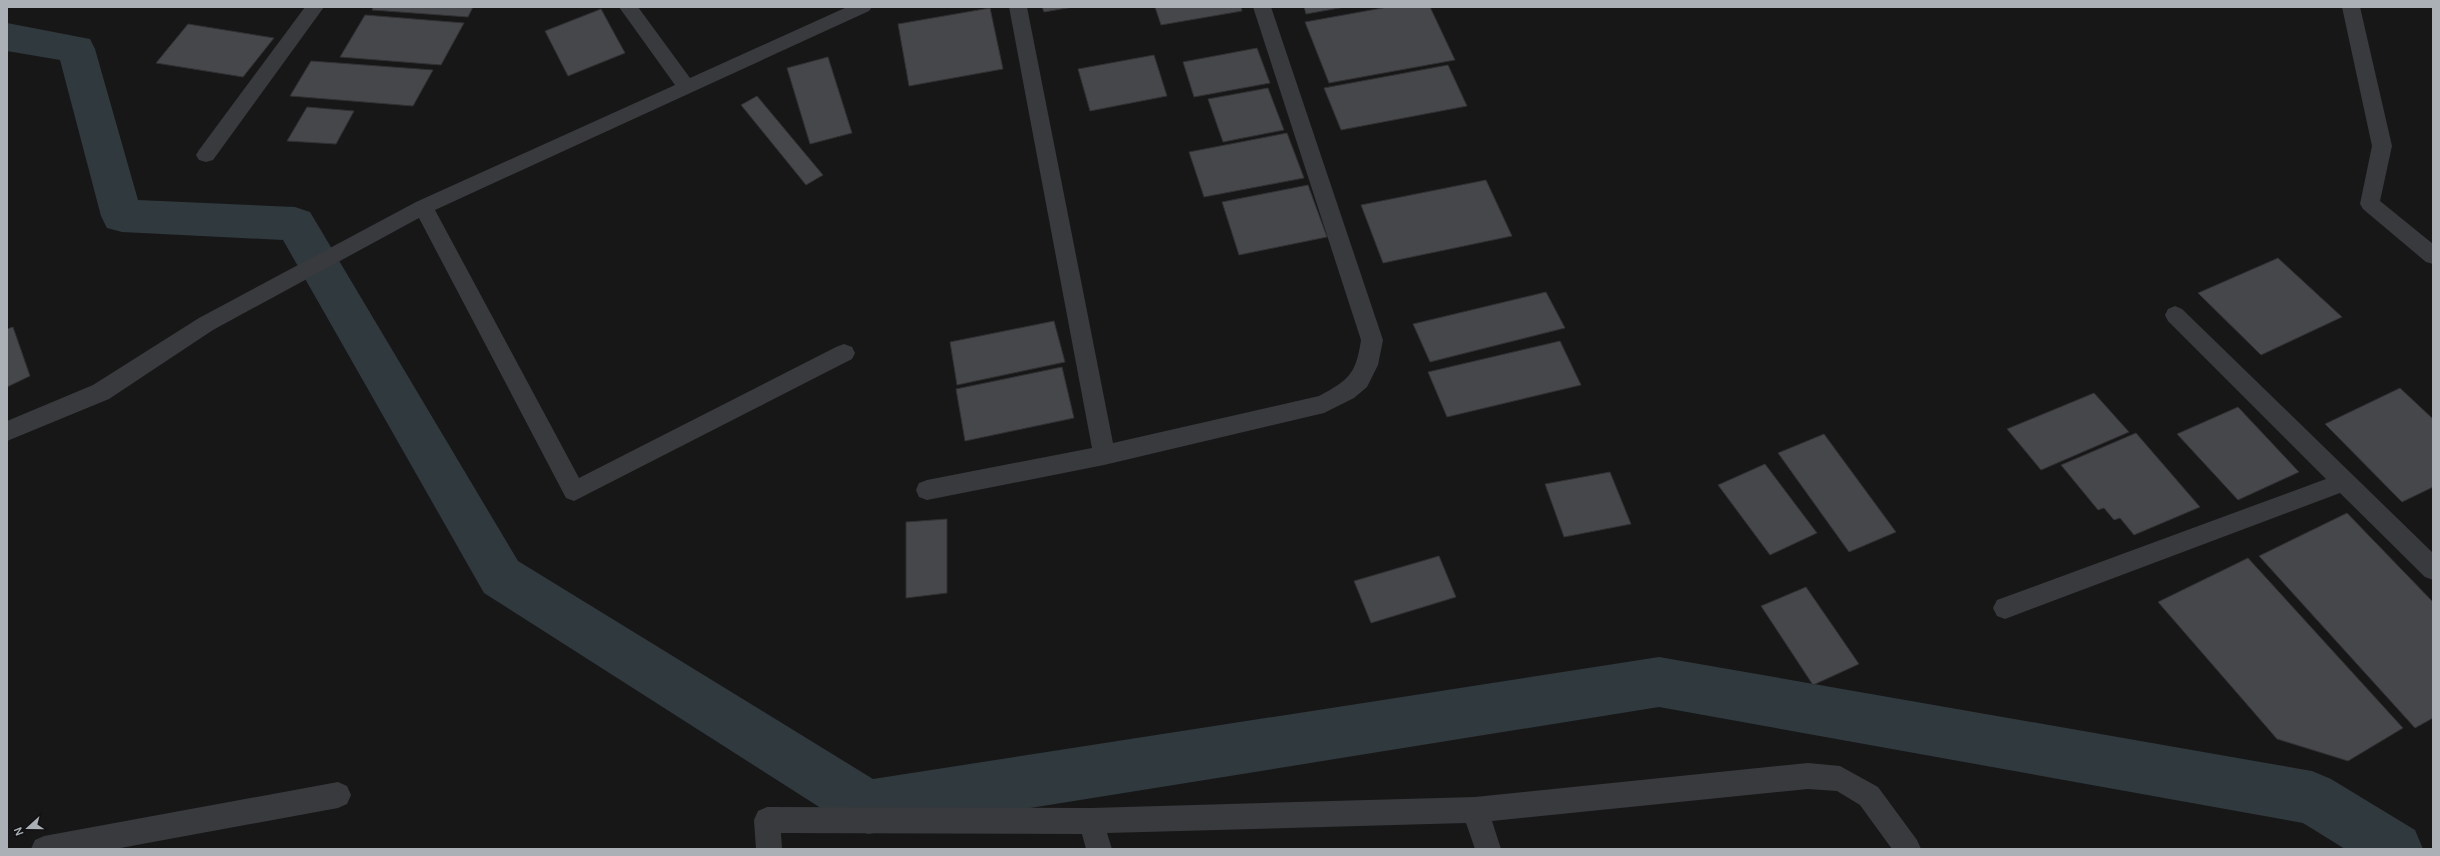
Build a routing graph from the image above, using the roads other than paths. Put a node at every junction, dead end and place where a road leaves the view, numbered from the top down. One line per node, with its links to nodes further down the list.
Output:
1 (315, 7): 8 (street)
2 (628, 7): 7 (street)
3 (863, 7): 7 (street)
4 (1018, 7): 14 (street)
5 (1262, 7): 14 (street)
6 (2351, 7): 10 (street)
7 (687, 87): 9 (street)
8 (206, 155)
9 (423, 207): 12 (street); 13 (street)
10 (2433, 256)
11 (2175, 315): 15 (street)
12 (844, 353)
13 (7, 431)
14 (1104, 455): 16 (street)
15 (2344, 482): 17 (street); 18 (street)
16 (927, 490)
17 (2433, 569)
18 (2005, 608)
19 (338, 795): 22 (street)
20 (1475, 810): 21 (street); 25 (street); 26 (street)
21 (1091, 821): 23 (street); 24 (street)
22 (44, 849)
23 (769, 849)
24 (1099, 849)
25 (1488, 849)
26 (1908, 849)

